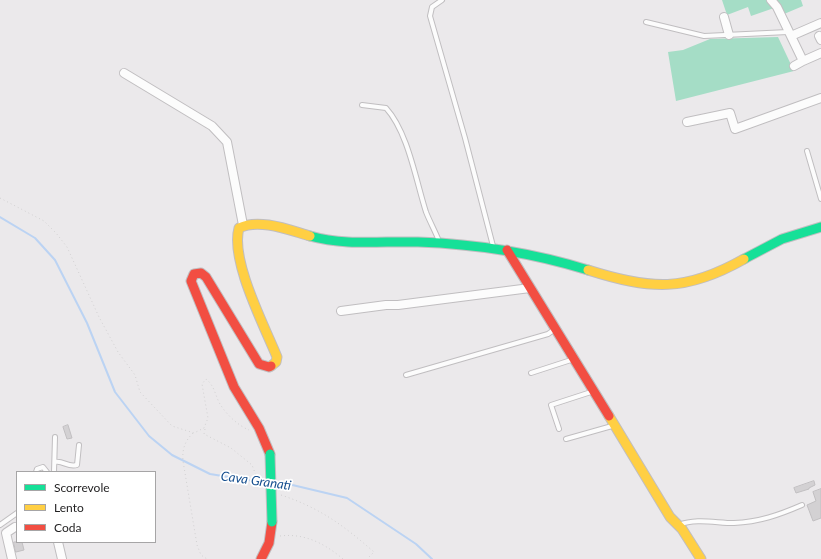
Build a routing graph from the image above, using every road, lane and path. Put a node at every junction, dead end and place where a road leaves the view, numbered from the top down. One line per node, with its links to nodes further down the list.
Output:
1 (442, 0): 21 (lane)
2 (771, 0): 6 (street)
3 (724, 17): 7 (street)
4 (646, 22): 7 (lane)
5 (821, 23): 6 (street)
6 (790, 34): 7 (lane); 9 (street)
7 (730, 35)
8 (821, 53): 9 (street)
9 (803, 61): 10 (street)
10 (794, 66)
11 (124, 73): 18 (street)
12 (821, 98): 14 (street)
13 (362, 105): 20 (lane)
14 (687, 122)
15 (807, 151): 17 (lane)
16 (0, 198): 34 (path)
17 (821, 199)
18 (243, 225): 20 (street); 32 (street)
19 (821, 227): 22 (street)
20 (439, 243): 21 (street)
21 (494, 248): 22 (street)
22 (507, 250): 23 (street)
23 (530, 288): 24 (street); 25 (street)
24 (341, 311)
25 (555, 329): 26 (street); 28 (lane)
26 (574, 360): 27 (lane); 29 (street)
27 (531, 373)
28 (406, 375)
29 (593, 391): 30 (street); 33 (lane)
30 (614, 425): 36 (lane); 47 (street)
31 (204, 428): 32 (path); 34 (path); 42 (path)
32 (259, 428): 49 (street, bridge)
33 (559, 429)
34 (194, 433): 53 (path)
35 (56, 437): 38 (lane)
36 (566, 439)
37 (79, 445): 38 (lane)
38 (55, 462): 41 (lane)
39 (36, 471): 40 (lane)
40 (46, 471)
41 (54, 471)
42 (266, 490)
43 (280, 495): 56 (path)
44 (802, 505): 47 (lane)
45 (16, 514): 46 (lane)
46 (0, 525)
47 (679, 525): 57 (street)
48 (15, 527): 51 (street)
49 (271, 536): 54 (street); 55 (path)
50 (58, 543): 52 (street)
51 (15, 558)
52 (62, 559)
53 (207, 559)
54 (261, 559)
55 (342, 559)
56 (367, 559)
57 (701, 559)

